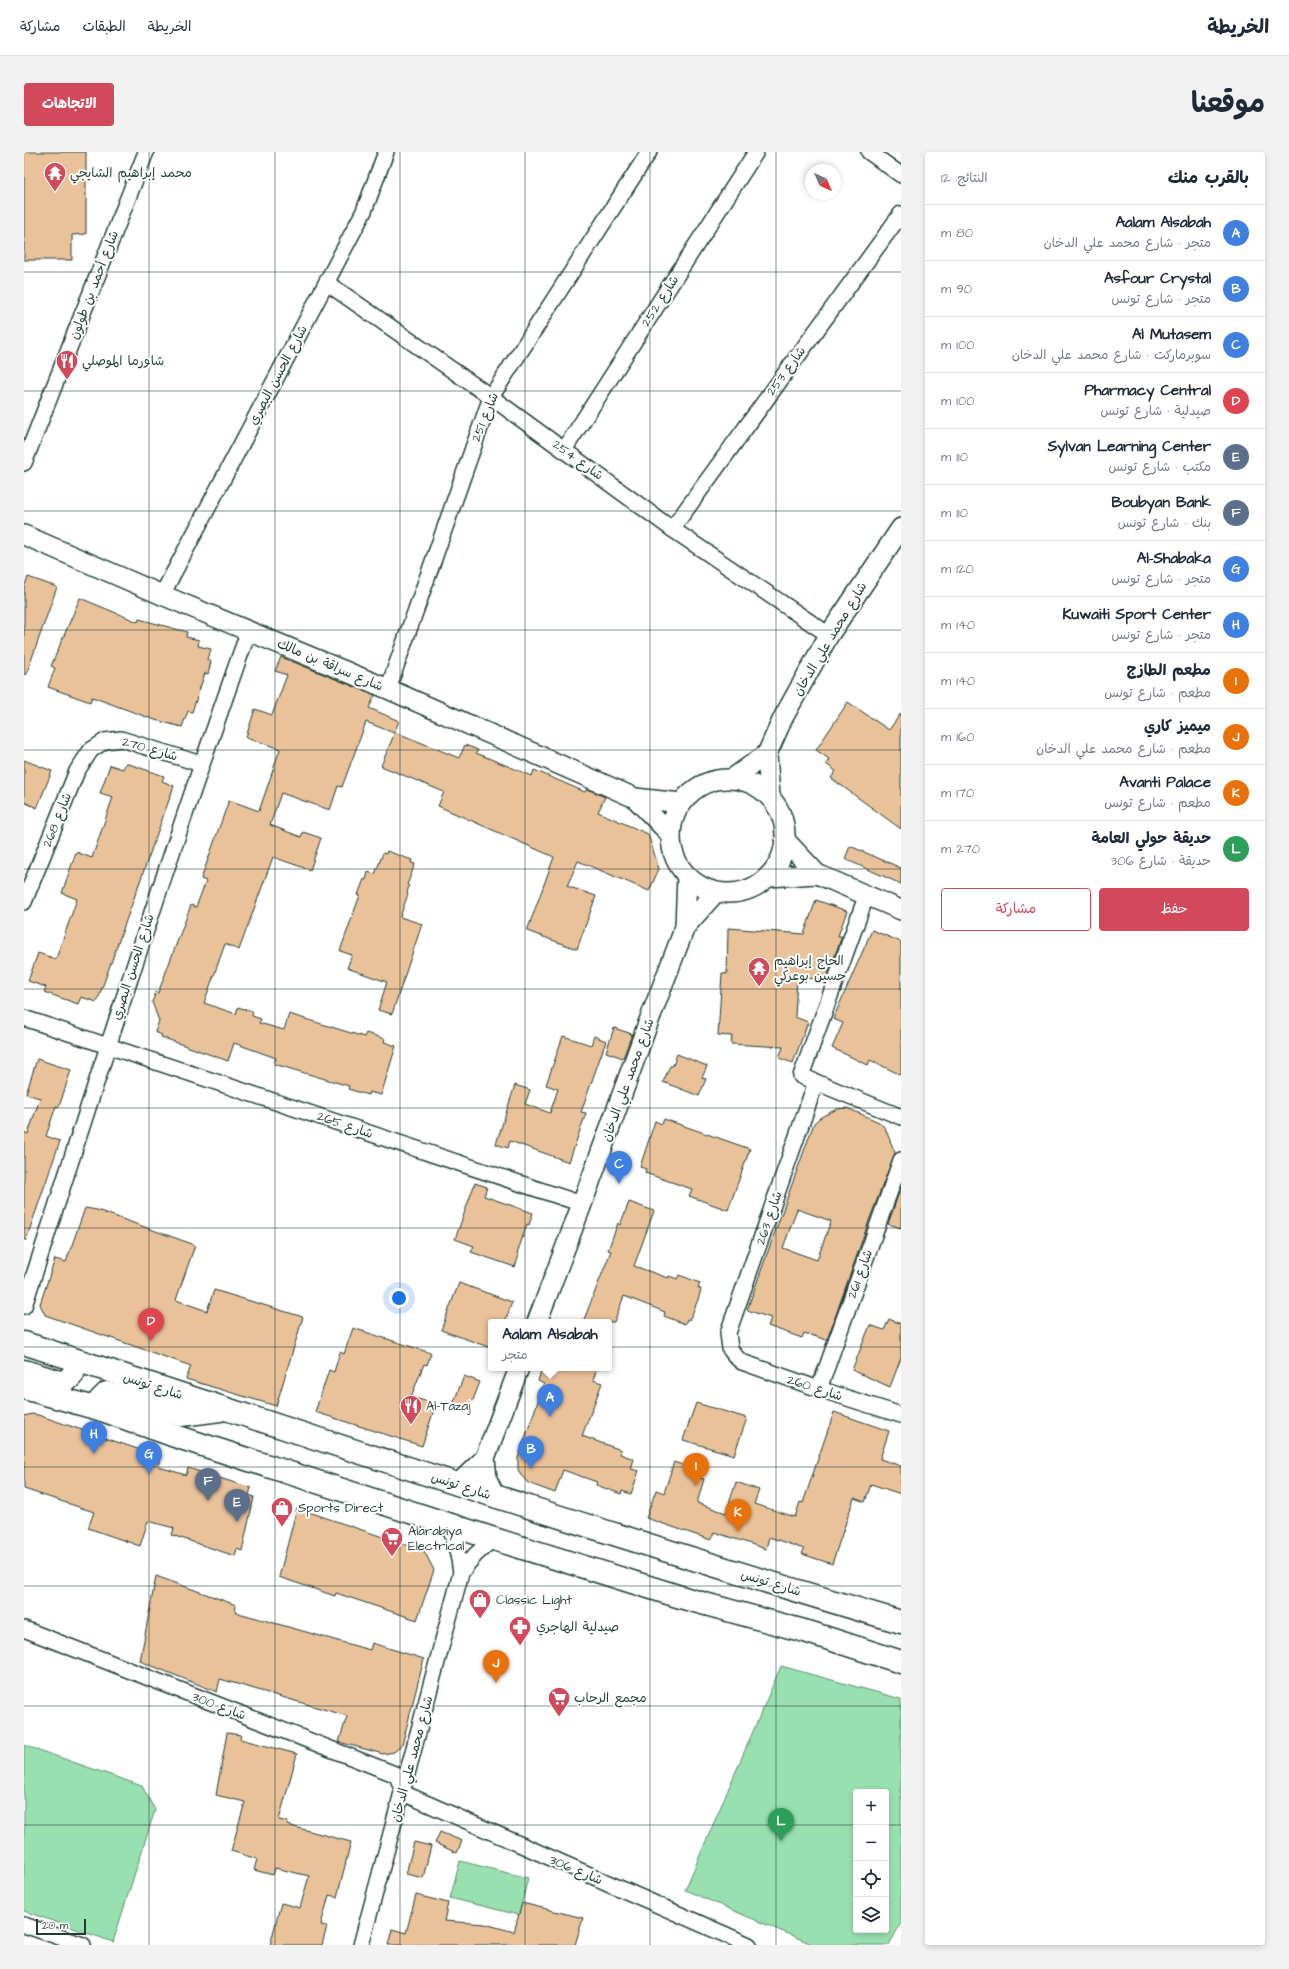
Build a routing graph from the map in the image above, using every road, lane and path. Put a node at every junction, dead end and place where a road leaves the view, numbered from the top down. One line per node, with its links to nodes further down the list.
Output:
1 (146, 152): 11 (street, شارع أحمد بن طولون)
2 (386, 152): 8 (street, شارع الحسن البصري)
3 (649, 152): 9 (street, شارع 251)
4 (756, 152): 10 (street, شارع 252)
5 (869, 152): 6 (street)
6 (901, 175)
7 (901, 214): 12 (street, شارع 253)
8 (327, 283): 9 (street, شارع 254); 15 (street, شارع الحسن البصري)
9 (491, 397): 10 (street, شارع 254); 18 (street, شارع 251)
10 (564, 450): 12 (street, شارع 254)
11 (24, 463)
12 (672, 528): 17 (street, شارع 254)
13 (901, 528): 17 (street, شارع محمد علي الدخان)
14 (24, 534): 15 (street, شارع سراقة بن مالك)
15 (162, 595): 16 (street, شارع سراقة بن مالك)
16 (249, 630): 18 (street, شارع سراقة بن مالك); 21 (street, شارع الحسن البصري)
17 (829, 635): 20 (street, شارع محمد علي الدخان)
18 (388, 689): 24 (street, شارع سراقة بن مالك)
19 (99, 744): 21 (street, شارع 270); 33 (street, شارع 268)
20 (767, 754): 22 (street); 23 (street, شارع محمد علي الدخان)
21 (201, 764): 37 (street, شارع الحسن البصري)
22 (733, 778): 23 (street); 25 (street)
23 (770, 796): 27 (street)
24 (635, 798): 25 (street, شارع سراقة بن مالك); 26 (street, شارع سراقة بن مالك)
25 (681, 803): 26 (street)
26 (671, 835): 29 (street)
27 (786, 840): 28 (street); 30 (street)
28 (817, 874): 30 (street); 32 (street)
29 (687, 876): 31 (street); 35 (street, شارع محمد علي الدخان)
30 (768, 877): 31 (street)
31 (716, 892): 35 (street, شارع محمد علي الدخان)
32 (867, 894): 34 (street); 38 (street)
33 (24, 902)
34 (901, 910)
35 (685, 927): 41 (street, شارع محمد علي الدخان)
36 (24, 1018): 37 (street, شارع 265)
37 (108, 1046): 41 (street, شارع 265); 42 (street, شارع الحسن البصري)
38 (816, 1082): 39 (street); 45 (street, شارع 263)
39 (901, 1117)
40 (901, 1160): 50 (street, شارع 261)
41 (582, 1204): 43 (street, شارع محمد علي الدخان)
42 (24, 1306)
43 (538, 1319)
44 (24, 1343): 46 (main road, شارع تونس)
45 (733, 1354): 50 (street, شارع 260)
46 (74, 1360): 47 (main road); 51 (main road, شارع تونس)
47 (24, 1371)
48 (518, 1371): 54 (street)
49 (24, 1388): 52 (main road)
50 (819, 1389): 53 (street, شارع 260)
51 (225, 1409): 52 (main road); 55 (main road, شارع تونس)
52 (102, 1410): 57 (main road)
53 (901, 1414)
54 (485, 1458): 55 (street); 56 (street)
55 (457, 1485): 56 (main road, شارع تونس)
56 (496, 1498): 60 (main road, شارع تونس)
57 (448, 1523): 58 (main road); 59 (street, شارع محمد علي الدخان)
58 (494, 1539): 59 (street, شارع محمد علي الدخان); 62 (main road)
59 (461, 1573): 63 (street, شارع محمد علي الدخان)
60 (901, 1622)
61 (24, 1628): 63 (street, شارع 300)
62 (901, 1662)
63 (403, 1793): 66 (street, شارع محمد علي الدخان); 67 (street, شارع 306)
64 (24, 1925): 65 (street)
65 (83, 1945)
66 (361, 1945)
67 (749, 1945)

